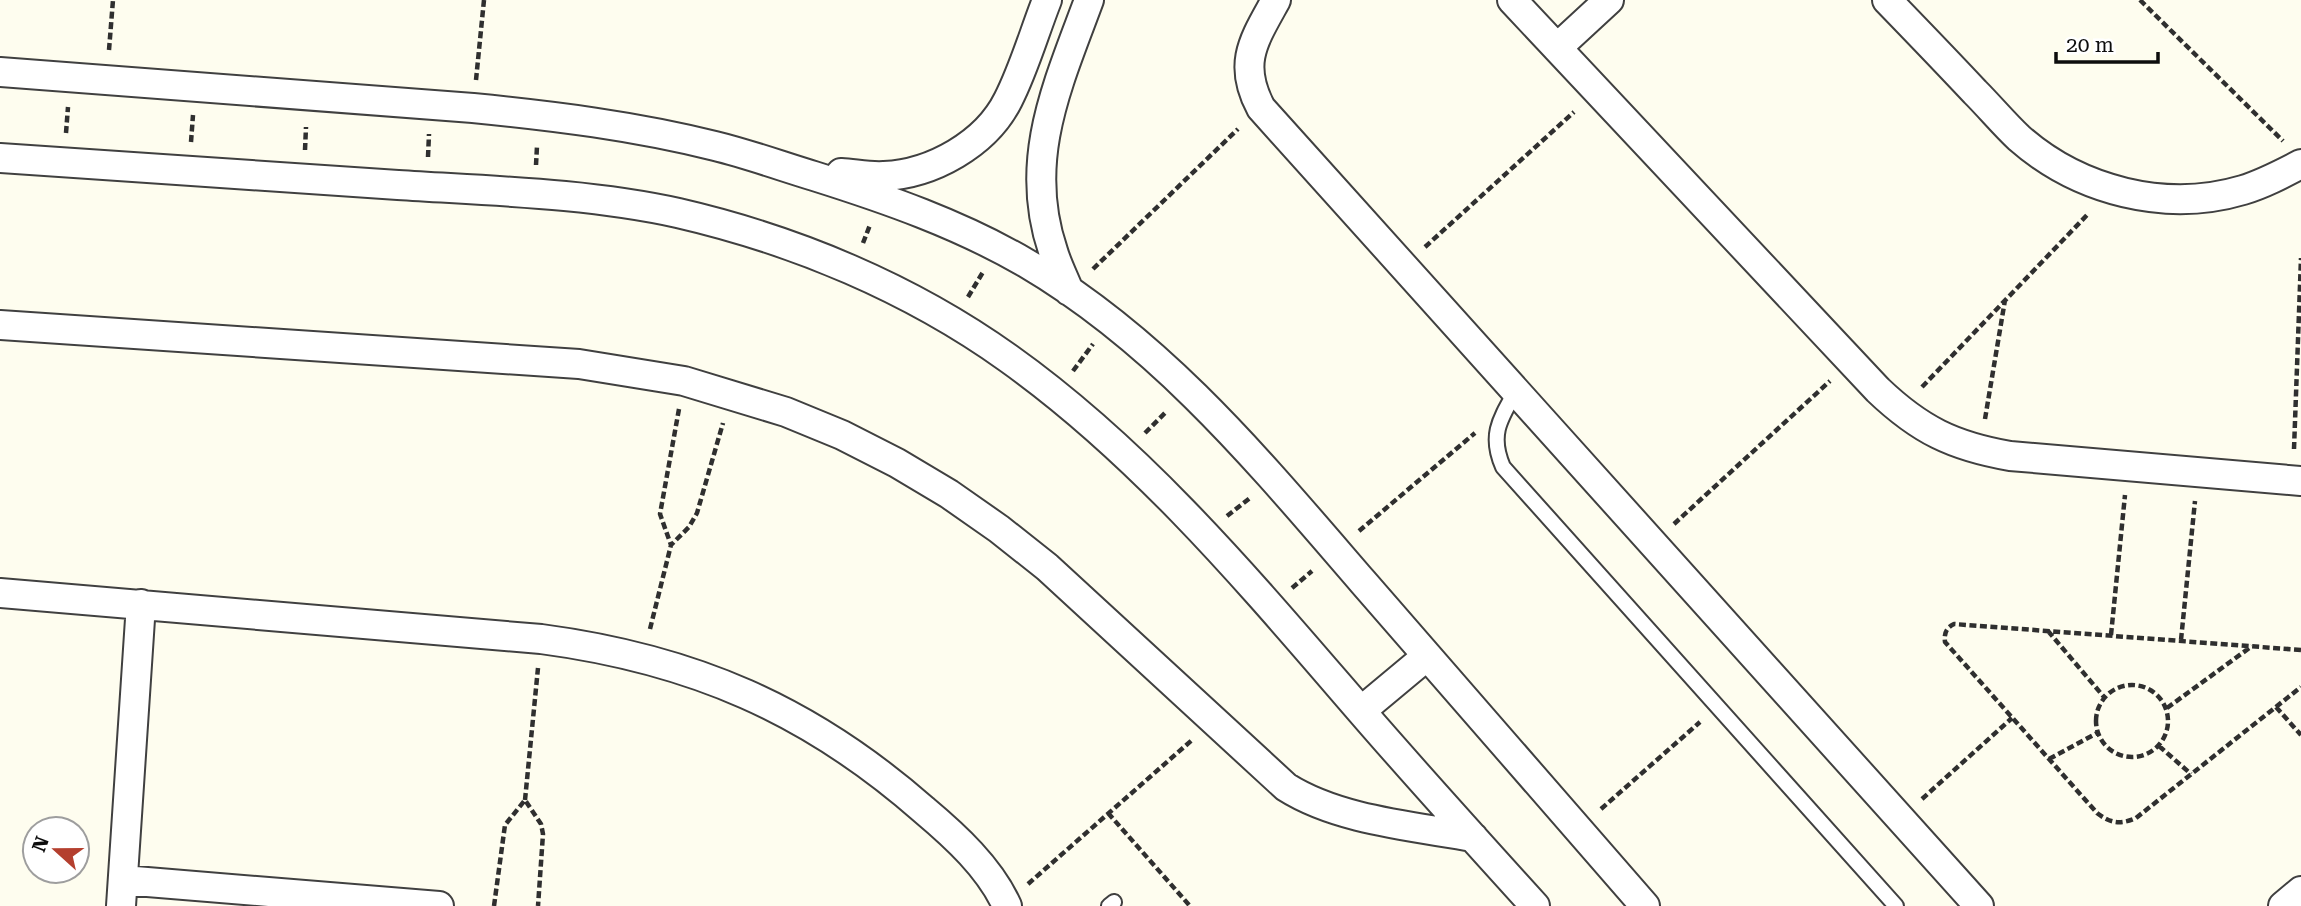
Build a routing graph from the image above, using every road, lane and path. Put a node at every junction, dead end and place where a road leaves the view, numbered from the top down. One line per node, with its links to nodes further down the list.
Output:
1 (113, 0): 13 (path)
2 (484, 0): 18 (path)
3 (1047, 0): 25 (street)
4 (1089, 0): 36 (street)
5 (1276, 0): 19 (street)
6 (1512, 0): 10 (street)
7 (1609, 0): 10 (street)
8 (1887, 0): 28 (street)
9 (2140, 0): 21 (path)
10 (1557, 48): 15 (street)
11 (0, 72): 12 (street)
12 (70, 77): 13 (street); 23 (path)
13 (106, 79): 14 (street)
14 (194, 86): 16 (street); 24 (path)
15 (1598, 91): 33 (path); 41 (street)
16 (308, 96): 17 (street); 26 (path)
17 (429, 105): 18 (street); 27 (path)
18 (473, 108): 20 (street)
19 (1261, 108): 33 (street); 36 (path)
20 (540, 115): 25 (street); 29 (path)
21 (2296, 157): 28 (street)
22 (0, 158): 23 (street)
23 (64, 162): 24 (street)
24 (190, 171): 26 (street)
25 (801, 173): 30 (street)
26 (303, 178): 27 (street)
27 (427, 187): 29 (street)
28 (2111, 189): 37 (path)
29 (533, 194): 34 (street)
30 (881, 197): 31 (street); 34 (path)
31 (997, 248): 36 (street); 39 (path)
32 (2301, 258): 35 (path)
33 (1404, 267): 44 (street)
34 (852, 270): 39 (street)
35 (2300, 289): 54 (path)
36 (1069, 291): 38 (street)
37 (2005, 300): 47 (path); 49 (path)
38 (1112, 321): 43 (street); 45 (path)
39 (953, 322): 45 (street)
40 (0, 325): 42 (street)
41 (1852, 361): 47 (street); 56 (path)
42 (684, 381): 46 (street); 57 (path)
43 (1189, 389): 50 (path); 53 (street)
44 (1516, 391): 48 (lane); 56 (street)
45 (1055, 393): 50 (street)
46 (732, 394): 57 (path); 77 (street)
47 (1900, 411): 49 (street)
48 (1496, 431): 58 (path); 72 (lane)
49 (1980, 451): 51 (street)
50 (1123, 454): 55 (street)
51 (2127, 466): 52 (street); 63 (path)
52 (2197, 472): 54 (street); 65 (path)
53 (1274, 480): 55 (path); 58 (street)
54 (2297, 481)
55 (1204, 534): 61 (street)
56 (1653, 543): 85 (street)
57 (671, 545): 69 (path)
58 (1336, 551): 61 (path); 68 (street)
59 (0, 593): 60 (street)
60 (141, 604): 64 (street); 89 (street)
61 (1272, 606): 75 (street)
62 (2048, 630): 63 (path); 71 (path); 76 (path)
63 (2111, 635): 65 (path)
64 (541, 639): 69 (street); 83 (path)
65 (2181, 640): 66 (path)
66 (2253, 646): 67 (path); 74 (path)
67 (2301, 650)
68 (1427, 656): 75 (street); 86 (street)
69 (644, 657): 90 (street)
70 (2301, 687): 73 (path)
71 (2104, 697): 74 (path); 78 (path)
72 (1718, 707): 86 (path); 98 (lane)
73 (2276, 707): 79 (path); 82 (path)
74 (2168, 708): 80 (path)
75 (1361, 711): 87 (street)
76 (2012, 718): 81 (path); 85 (path)
77 (1214, 721): 84 (path); 87 (street)
78 (2097, 733): 80 (path); 81 (path)
79 (2301, 735)
80 (2159, 746): 82 (path)
81 (2049, 759): 82 (path)
82 (2191, 774)
83 (526, 800): 93 (path); 94 (path)
84 (1108, 813): 90 (path); 95 (path)
85 (1900, 818): 99 (street)
86 (1578, 829): 97 (street)
87 (1473, 837): 96 (street)
88 (2301, 891): 100 (street)
89 (122, 893): 91 (street)
90 (1006, 904)
91 (411, 905): 92 (street)
92 (439, 906)
93 (494, 906)
94 (538, 906)
95 (1190, 906)
96 (1535, 906)
97 (1645, 906)
98 (1896, 906)
99 (1979, 906)
100 (2283, 906)

